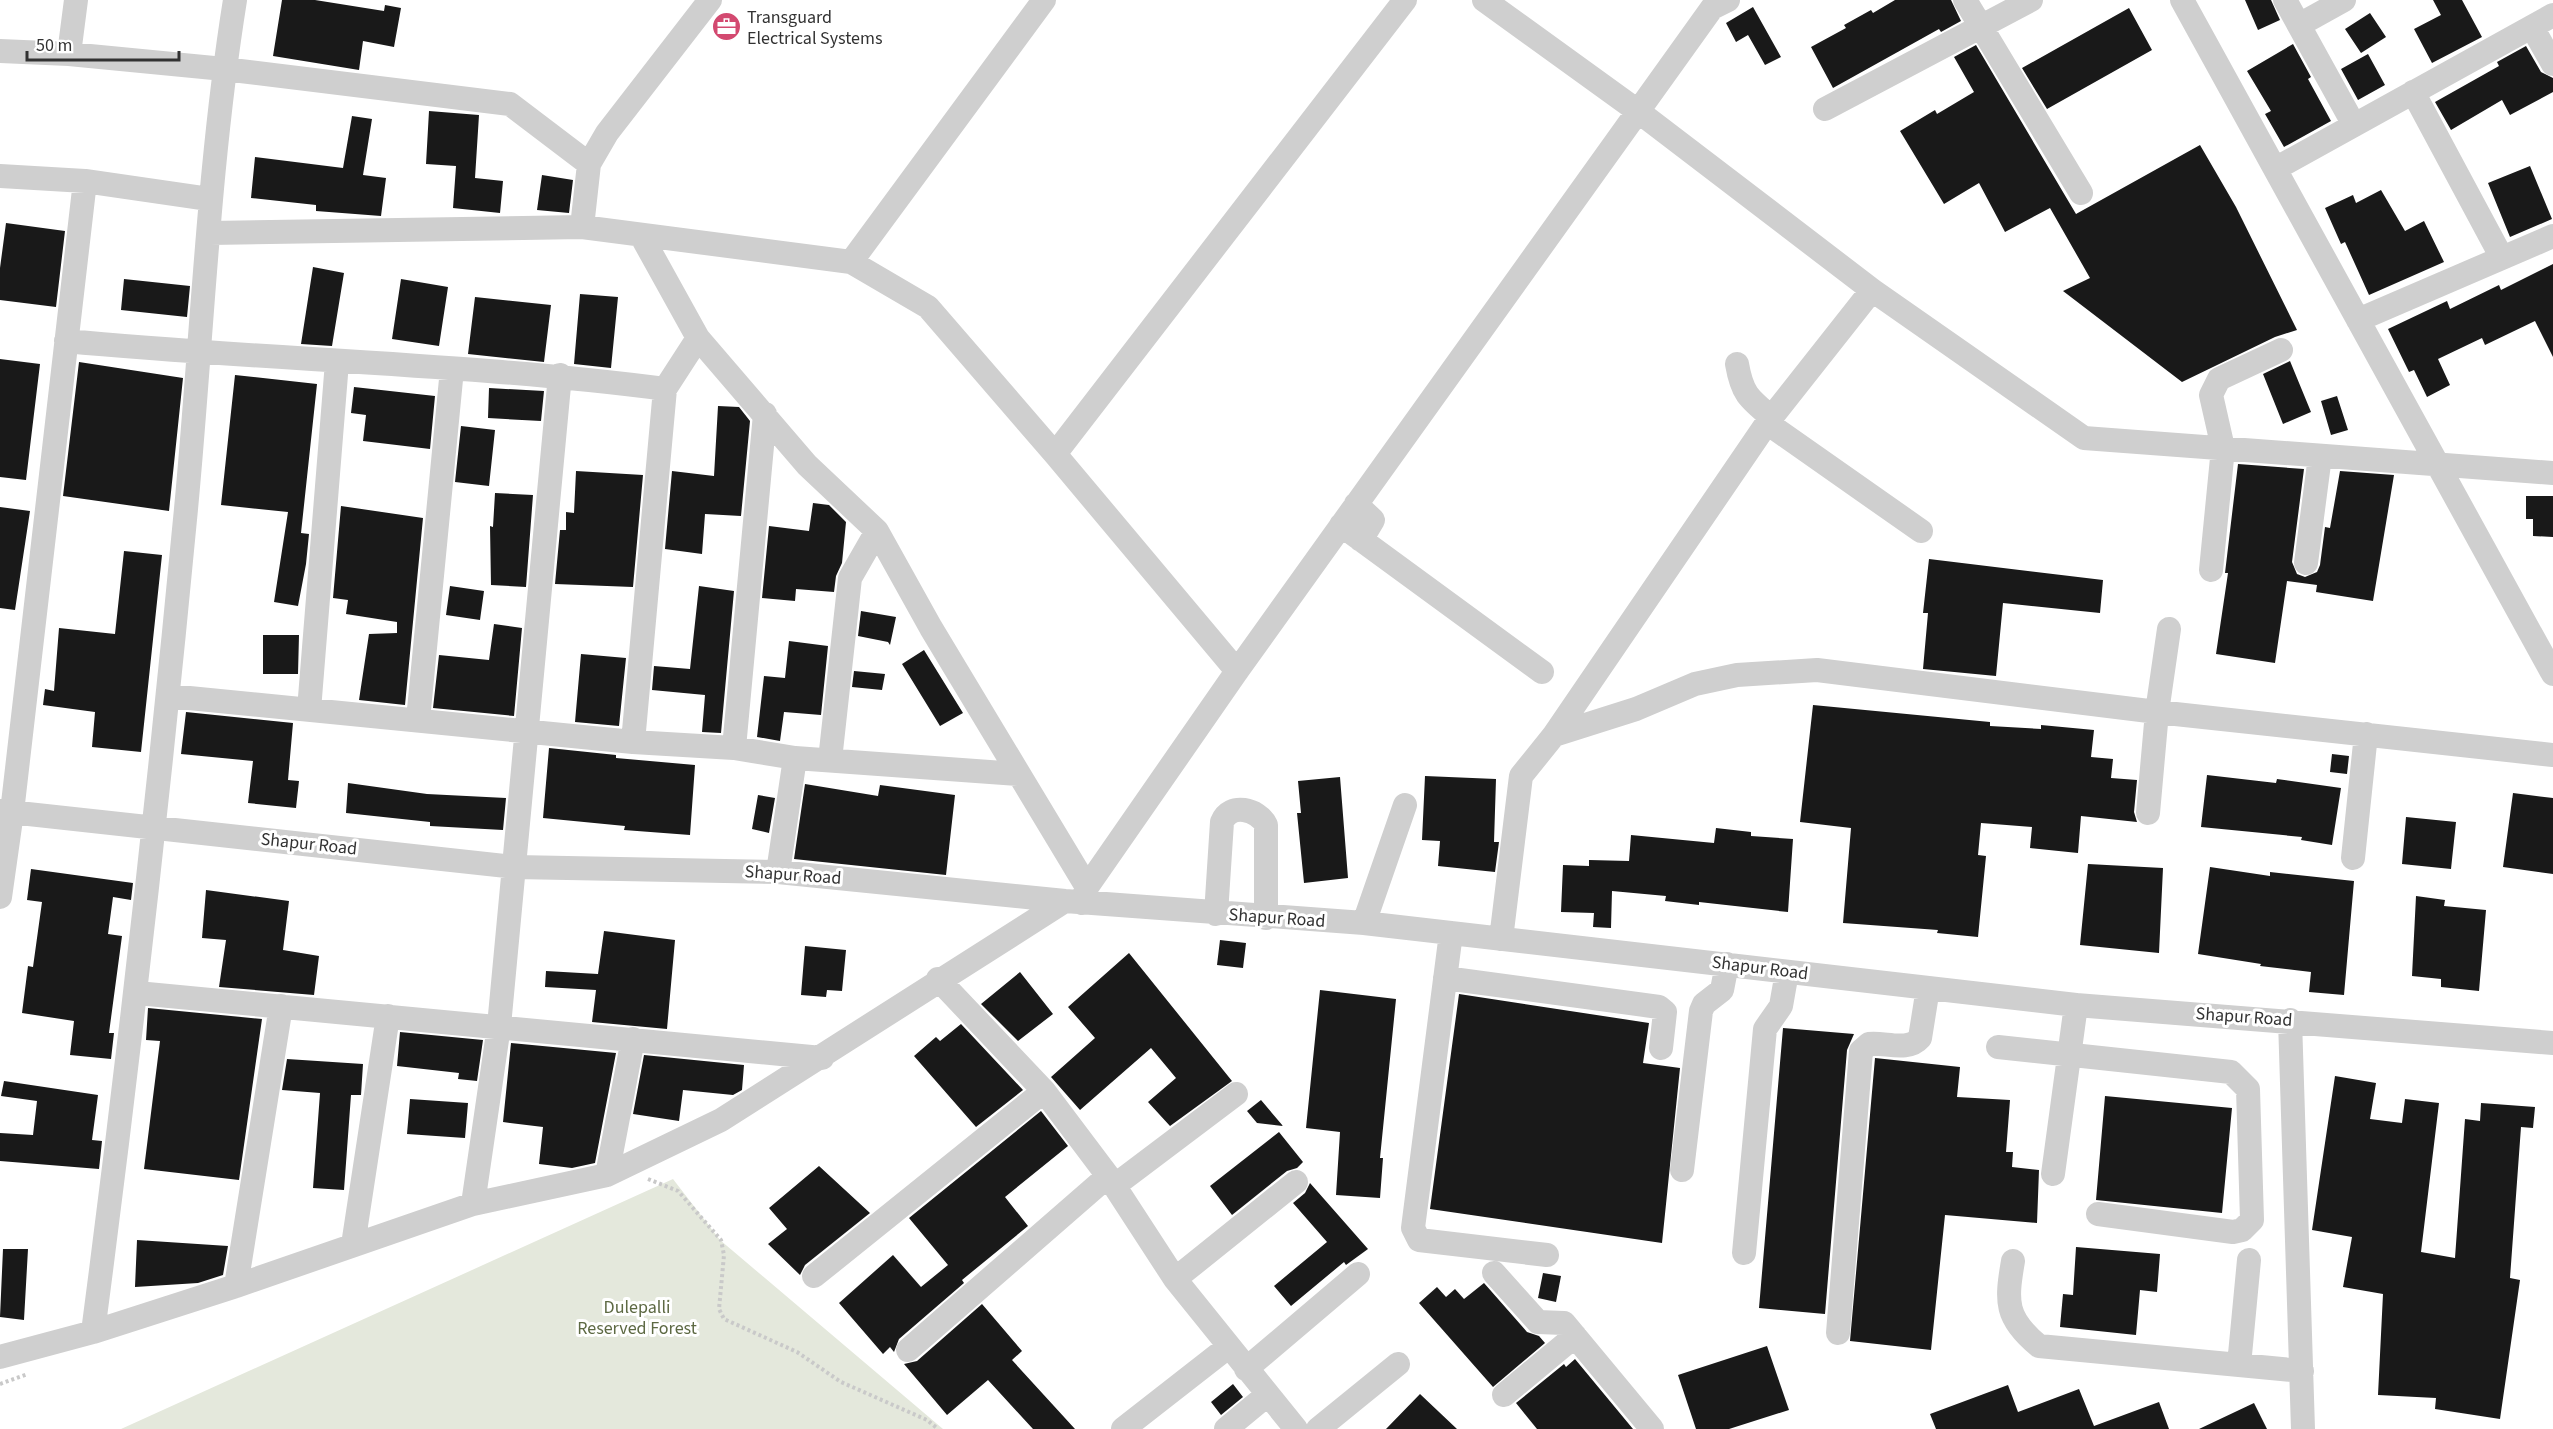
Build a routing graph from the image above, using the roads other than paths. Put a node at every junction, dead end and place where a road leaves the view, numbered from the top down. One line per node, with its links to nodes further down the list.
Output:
1 (76, 0): 18 (street)
2 (235, 0): 20 (street)
3 (710, 0): 25 (street)
4 (1044, 0): 36 (street)
5 (1405, 0): 51 (street)
6 (1484, 0): 23 (street)
7 (1728, 0): 23 (street)
8 (1965, 0): 15 (street)
9 (2031, 0): 15 (street)
10 (2182, 0): 26 (street)
11 (2285, 0): 14 (street)
12 (2344, 0): 14 (street)
13 (2553, 15): 16 (street)
14 (2299, 25): 24 (street)
15 (1980, 26): 22 (street); 29 (street)
16 (2532, 27): 19 (street); 21 (street)
17 (0, 51): 18 (street)
18 (69, 54): 20 (street)
19 (2553, 64)
20 (224, 69): 25 (street); 30 (street)
21 (2413, 92): 24 (street); 35 (street)
22 (1826, 109)
23 (1639, 112): 37 (street); 55 (street)
24 (2354, 125): 26 (street)
25 (589, 164): 31 (street)
26 (2275, 169): 38 (street)
27 (0, 176): 28 (street)
28 (85, 181): 30 (street); 40 (street)
29 (2081, 193)
30 (209, 199): 32 (street)
31 (582, 227): 32 (street); 34 (street)
32 (210, 233): 42 (street)
33 (2553, 236): 35 (street)
34 (642, 237): 36 (street); 39 (street)
35 (2502, 258): 38 (street)
36 (851, 262): 51 (street)
37 (1872, 290): 49 (street); 50 (street)
38 (2358, 320): 53 (street)
39 (698, 338): 47 (street); 48 (street)
40 (66, 341): 42 (street); 80 (street)
41 (2281, 350): 50 (street)
42 (201, 354): 43 (street); 66 (street)
43 (337, 362): 45 (street); 67 (street)
44 (1737, 364): 49 (street)
45 (452, 369): 46 (street); 69 (street)
46 (560, 375): 47 (street); 70 (street)
47 (664, 389): 73 (street)
48 (765, 414): 57 (street); 74 (street)
49 (1769, 420): 58 (street); 72 (street)
50 (2223, 448): 52 (street); 61 (street)
51 (1056, 454): 63 (street)
52 (2320, 456): 53 (street); 60 (street)
53 (2436, 465): 54 (street); 65 (street)
54 (2553, 474)
55 (1356, 504): 56 (street); 59 (street)
56 (1341, 525): 59 (street); 63 (street)
57 (877, 531): 77 (street); 78 (street)
58 (1921, 531)
59 (1361, 540): 64 (street)
60 (2306, 563)
61 (2211, 570)
62 (2169, 629): 68 (street)
63 (1237, 670): 87 (street)
64 (1542, 672)
65 (2553, 674)
66 (169, 696): 67 (street); 82 (street)
67 (309, 710): 69 (street)
68 (2157, 712): 71 (street); 72 (street); 81 (street)
69 (418, 720): 70 (street)
70 (529, 732): 73 (street); 84 (street)
71 (2366, 734): 75 (street); 83 (street)
72 (1554, 735): 92 (street)
73 (633, 742): 74 (street)
74 (734, 748): 76 (street)
75 (2553, 755)
76 (795, 758): 77 (street); 85 (street)
77 (830, 760): 78 (street)
78 (1018, 774): 87 (street)
79 (1405, 805): 90 (street)
80 (6, 811): 82 (street, Shapur Road); 86 (street)
81 (2148, 813)
82 (155, 826): 84 (street, Shapur Road); 98 (street)
83 (2353, 858)
84 (515, 867): 85 (street, Shapur Road); 103 (street)
85 (778, 872): 87 (street, Shapur Road)
86 (0, 897)
87 (1078, 897): 88 (street, Shapur Road); 96 (street)
88 (1216, 914): 89 (street, Shapur Road); 89 (street)
89 (1266, 918): 90 (street, Shapur Road)
90 (1364, 923): 91 (street, Shapur Road)
91 (1451, 933): 92 (street, Shapur Road); 95 (street)
92 (1502, 939): 93 (street, Shapur Road)
93 (1726, 964): 94 (street, Shapur Road); 112 (street)
94 (1787, 972): 97 (street, Shapur Road); 120 (street)
95 (1445, 978): 107 (street); 121 (street)
96 (938, 979): 109 (street); 110 (street)
97 (1928, 988): 99 (street, Shapur Road); 131 (street)
98 (137, 993): 100 (street); 130 (street)
99 (2076, 1005): 102 (street, Shapur Road); 108 (street)
100 (281, 1006): 101 (street); 128 (street)
101 (388, 1016): 103 (street); 119 (street)
102 (2290, 1020): 105 (street, Shapur Road); 138 (street)
103 (499, 1026): 104 (street); 117 (street)
104 (633, 1038): 109 (street); 114 (street)
105 (2553, 1043)
106 (1998, 1047): 108 (street)
107 (1661, 1048)
108 (2069, 1055): 113 (street); 118 (street)
109 (822, 1058): 114 (street)
110 (1044, 1091): 115 (street); 126 (street)
111 (1236, 1094): 115 (street)
112 (1682, 1170)
113 (2053, 1174)
114 (607, 1175): 117 (street)
115 (1111, 1181): 127 (street); 133 (street)
116 (1296, 1182): 127 (street)
117 (473, 1204): 119 (street)
118 (2098, 1214)
119 (353, 1245): 128 (street)
120 (1744, 1253)
121 (1547, 1255)
122 (2249, 1260): 136 (street)
123 (2013, 1261): 136 (street)
124 (1494, 1273): 129 (street)
125 (1358, 1274): 137 (street)
126 (814, 1276)
127 (1176, 1279): 132 (street)
128 (236, 1286): 130 (street)
129 (1569, 1330): 140 (street); 145 (street)
130 (93, 1332): 134 (street)
131 (1838, 1333)
132 (1228, 1347): 137 (street); 141 (street)
133 (908, 1350)
134 (0, 1357)
135 (1398, 1364): 144 (street)
136 (2239, 1365): 138 (street)
137 (1246, 1369): 139 (street)
138 (2301, 1371): 146 (street)
139 (1267, 1395): 142 (street); 143 (street)
140 (1504, 1395)
141 (1123, 1429)
142 (1226, 1429)
143 (1296, 1429)
144 (1318, 1429)
145 (1652, 1429)
146 (2303, 1429)

